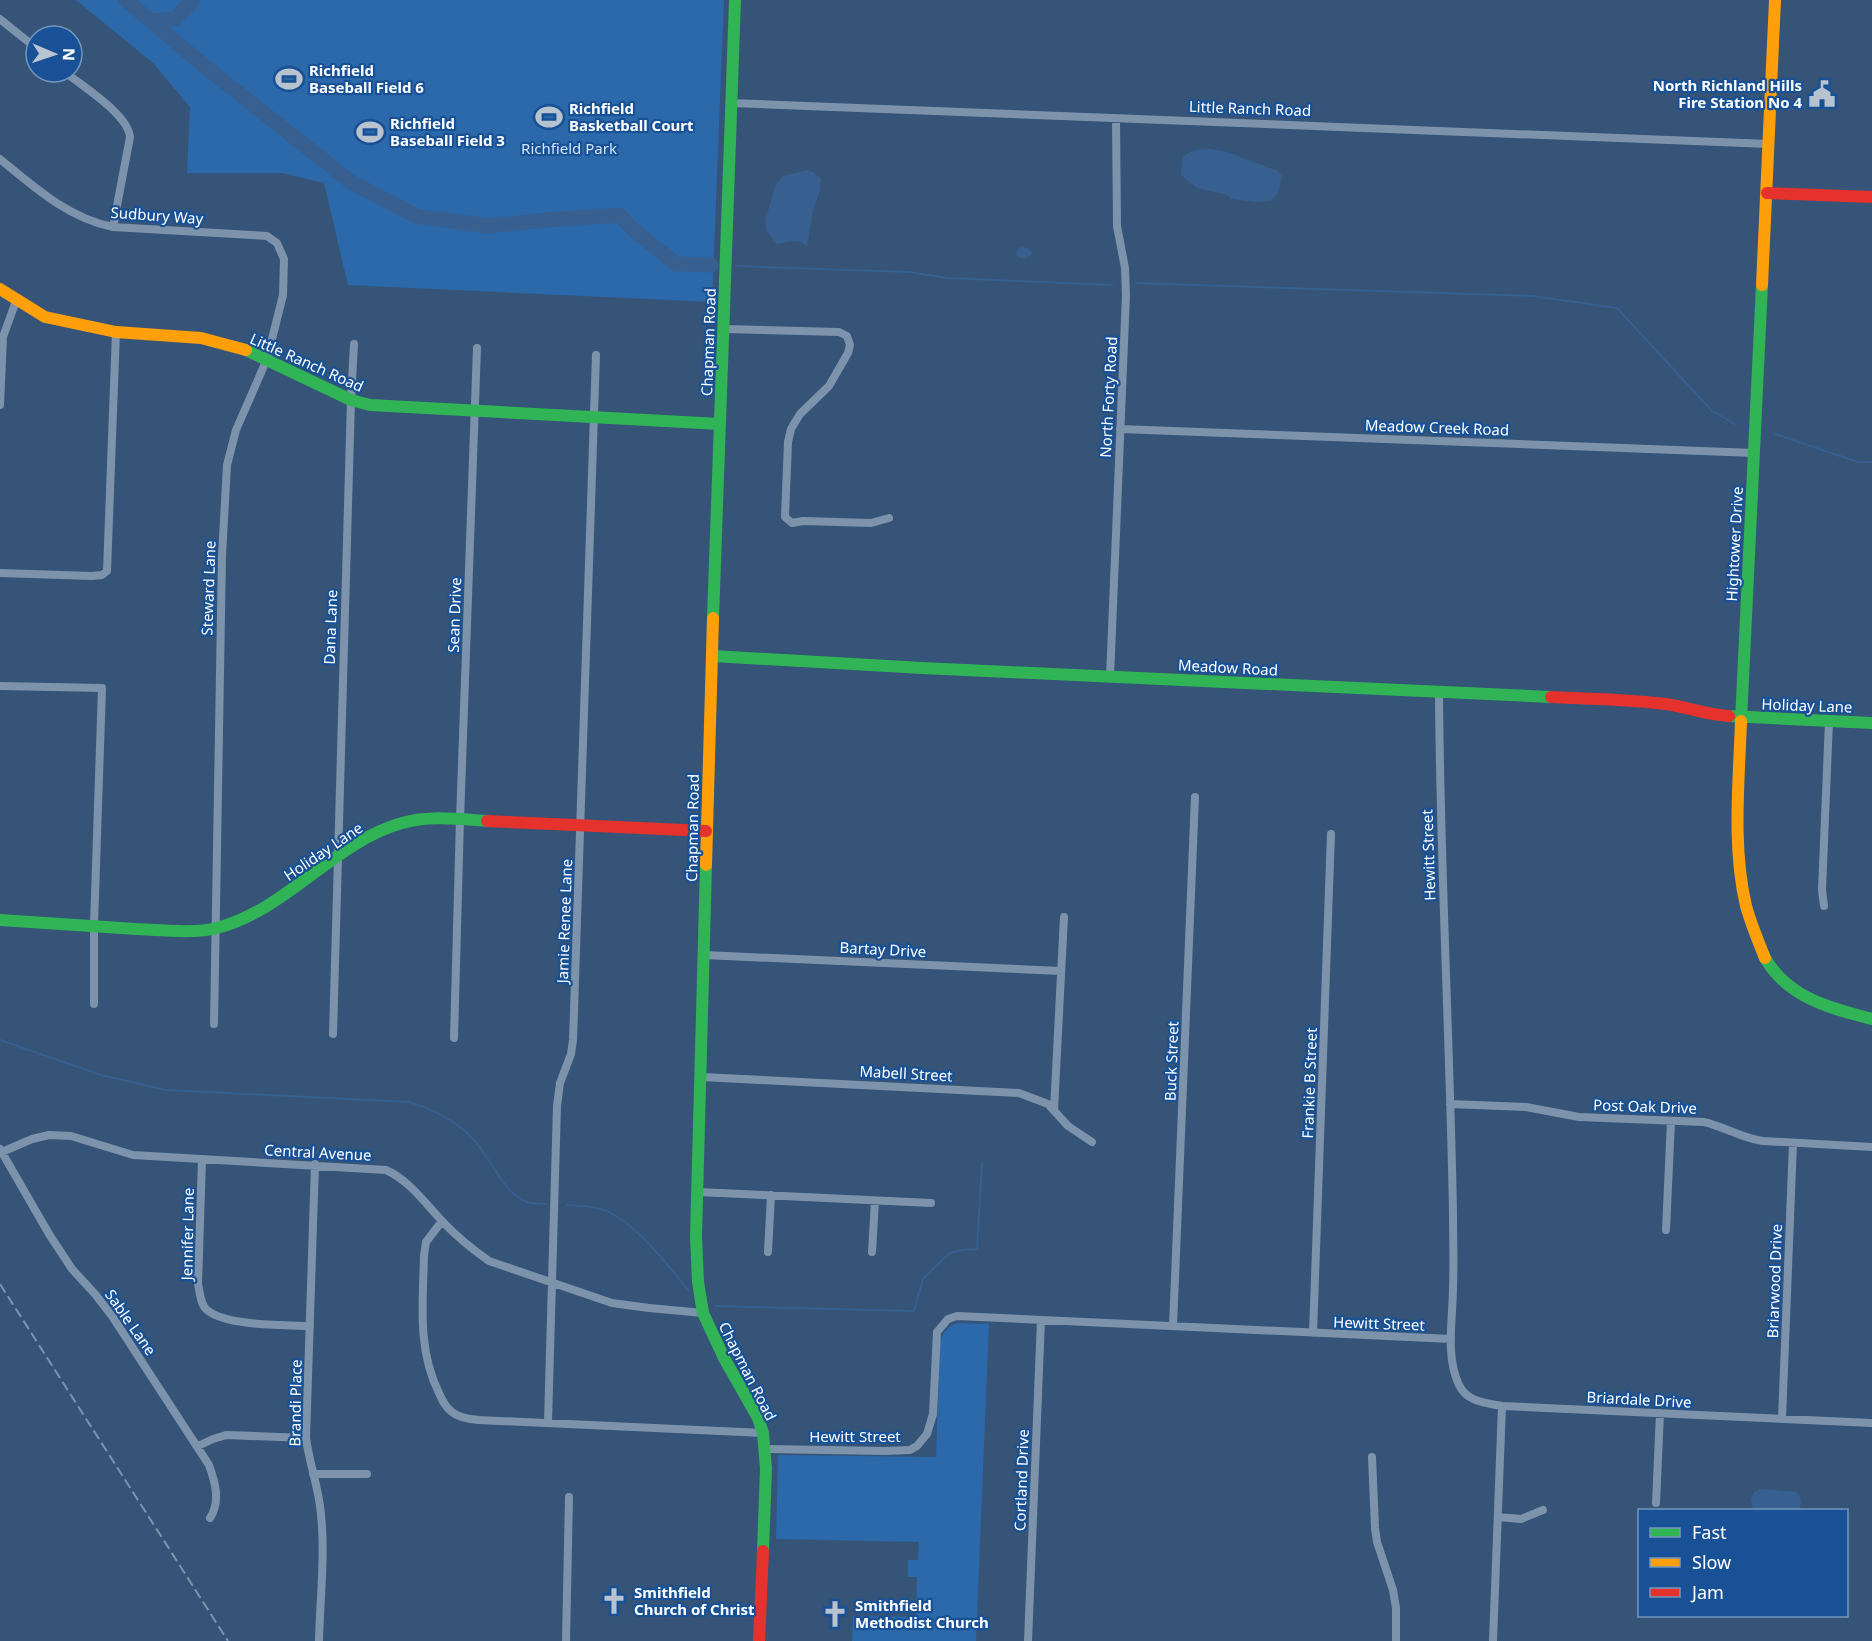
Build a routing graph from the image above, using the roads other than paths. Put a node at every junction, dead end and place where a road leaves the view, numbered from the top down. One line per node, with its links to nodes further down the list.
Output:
1 (735, 0): 6 (street, Chapman Road)
2 (1775, 0): 8 (street, Hightower Drive)
3 (0, 19): 4 (street)
4 (24, 38)
5 (80, 84): 12 (street)
6 (731, 103): 7 (street, Little Ranch Road); 16 (street, Chapman Road)
7 (1116, 119): 8 (street, Little Ranch Road); 27 (street, North Forty Road)
8 (1769, 144): 10 (street, Hightower Drive)
9 (0, 159): 12 (street, Sudbury Way)
10 (1767, 193): 11 (street); 28 (street, Hightower Drive)
11 (1872, 196)
12 (112, 226): 13 (street, Sudbury Way)
13 (284, 259): 21 (street, Steward Lane)
14 (0, 289): 15 (street, Little Ranch Road)
15 (16, 301): 17 (street, Little Ranch Road); 23 (street)
16 (723, 329): 26 (street, Chapman Road); 29 (street)
17 (116, 332): 21 (street, Little Ranch Road); 30 (street)
18 (354, 344): 22 (street, Dana Lane)
19 (477, 348): 24 (street, Sean Drive)
20 (596, 355): 25 (street, Jamie Renee Lane)
21 (267, 359): 22 (street, Little Ranch Road); 48 (street, Steward Lane)
22 (351, 400): 24 (street, Little Ranch Road); 43 (street, Dana Lane)
23 (0, 405)
24 (475, 412): 25 (street, Little Ranch Road); 39 (street, Sean Drive)
25 (595, 417): 26 (street, Little Ranch Road); 40 (street, Jamie Renee Lane)
26 (720, 424): 31 (street, Chapman Road)
27 (1120, 429): 28 (street, Meadow Creek Road); 32 (street, North Forty Road)
28 (1754, 453): 35 (street, Hightower Drive)
29 (889, 518)
30 (0, 573)
31 (712, 656): 32 (street, Meadow Road); 41 (street, Chapman Road)
32 (1110, 677): 34 (street, Meadow Road)
33 (0, 686): 47 (street)
34 (1439, 692): 35 (street, Meadow Road); 57 (street, Hewitt Street)
35 (1741, 717): 36 (street, Holiday Lane); 52 (street, Hightower Drive)
36 (1829, 721): 37 (street, Holiday Lane); 44 (street)
37 (1872, 723)
38 (1195, 797): 78 (street, Buck Street)
39 (460, 819): 40 (street, Holiday Lane); 43 (street, Holiday Lane); 55 (street, Sean Drive)
40 (582, 826): 41 (street, Holiday Lane); 74 (street, Jamie Renee Lane)
41 (706, 831): 49 (street, Chapman Road)
42 (1331, 834): 79 (street, Frankie B Street)
43 (337, 856): 48 (street, Holiday Lane); 54 (street, Dana Lane)
44 (1824, 906)
45 (1064, 917): 50 (street)
46 (0, 920): 47 (street, Holiday Lane)
47 (94, 925): 48 (street, Holiday Lane); 51 (street)
48 (215, 929): 53 (street, Steward Lane)
49 (704, 955): 50 (street, Bartay Drive); 56 (street, Chapman Road)
50 (1061, 971): 58 (street)
51 (94, 1004)
52 (1872, 1018)
53 (214, 1024)
54 (333, 1034)
55 (454, 1038)
56 (702, 1077): 58 (street, Mabell Street); 66 (street, Chapman Road)
57 (1450, 1104): 59 (street, Post Oak Drive); 80 (street, Hewitt Street)
58 (1054, 1110): 60 (street, Mabell Street)
59 (1671, 1120): 61 (street, Post Oak Drive); 71 (street)
60 (1092, 1142)
61 (1793, 1143): 62 (street, Post Oak Drive); 83 (street, Briarwood Drive)
62 (1872, 1148)
63 (1, 1150): 64 (street, Central Avenue); 88 (street, Sable Lane)
64 (202, 1160): 65 (street, Central Avenue); 77 (street, Jennifer Lane)
65 (315, 1164): 70 (street, Central Avenue); 77 (street, Brandi Place)
66 (698, 1192): 67 (street); 75 (street, Chapman Road)
67 (771, 1195): 68 (street); 72 (street)
68 (875, 1201): 69 (street); 73 (street)
69 (931, 1203)
70 (442, 1221): 74 (street, Central Avenue); 84 (street)
71 (1666, 1230)
72 (768, 1252)
73 (872, 1252)
74 (553, 1284): 75 (street, Central Avenue); 84 (street, Jamie Renee Lane)
75 (703, 1312): 86 (street, Chapman Road)
76 (1041, 1320): 78 (street, Hewitt Street); 89 (street, Hewitt Street); 101 (street, Cortland Drive)
77 (310, 1326): 87 (street, Brandi Place)
78 (1173, 1326): 79 (street, Hewitt Street)
79 (1313, 1333): 80 (street, Hewitt Street)
80 (1451, 1339): 81 (street, Briardale Drive)
81 (1502, 1406): 82 (street, Briardale Drive); 96 (street)
82 (1660, 1413): 83 (street, Briardale Drive); 94 (street)
83 (1782, 1419): 85 (street, Briardale Drive)
84 (548, 1422): 86 (street)
85 (1872, 1424)
86 (763, 1433): 89 (street, Chapman Road)
87 (306, 1438): 88 (street); 91 (street, Brandi Place)
88 (198, 1446): 97 (street, Sable Lane)
89 (765, 1449): 100 (street, Chapman Road)
90 (1372, 1457): 102 (street)
91 (313, 1474): 92 (street); 98 (street, Brandi Place)
92 (367, 1474)
93 (569, 1497): 99 (street)
94 (1656, 1503)
95 (1543, 1510): 96 (street)
96 (1498, 1517): 103 (street)
97 (210, 1518)
98 (319, 1641)
99 (566, 1641)
100 (759, 1641)
101 (1028, 1641)
102 (1396, 1641)
103 (1493, 1641)

